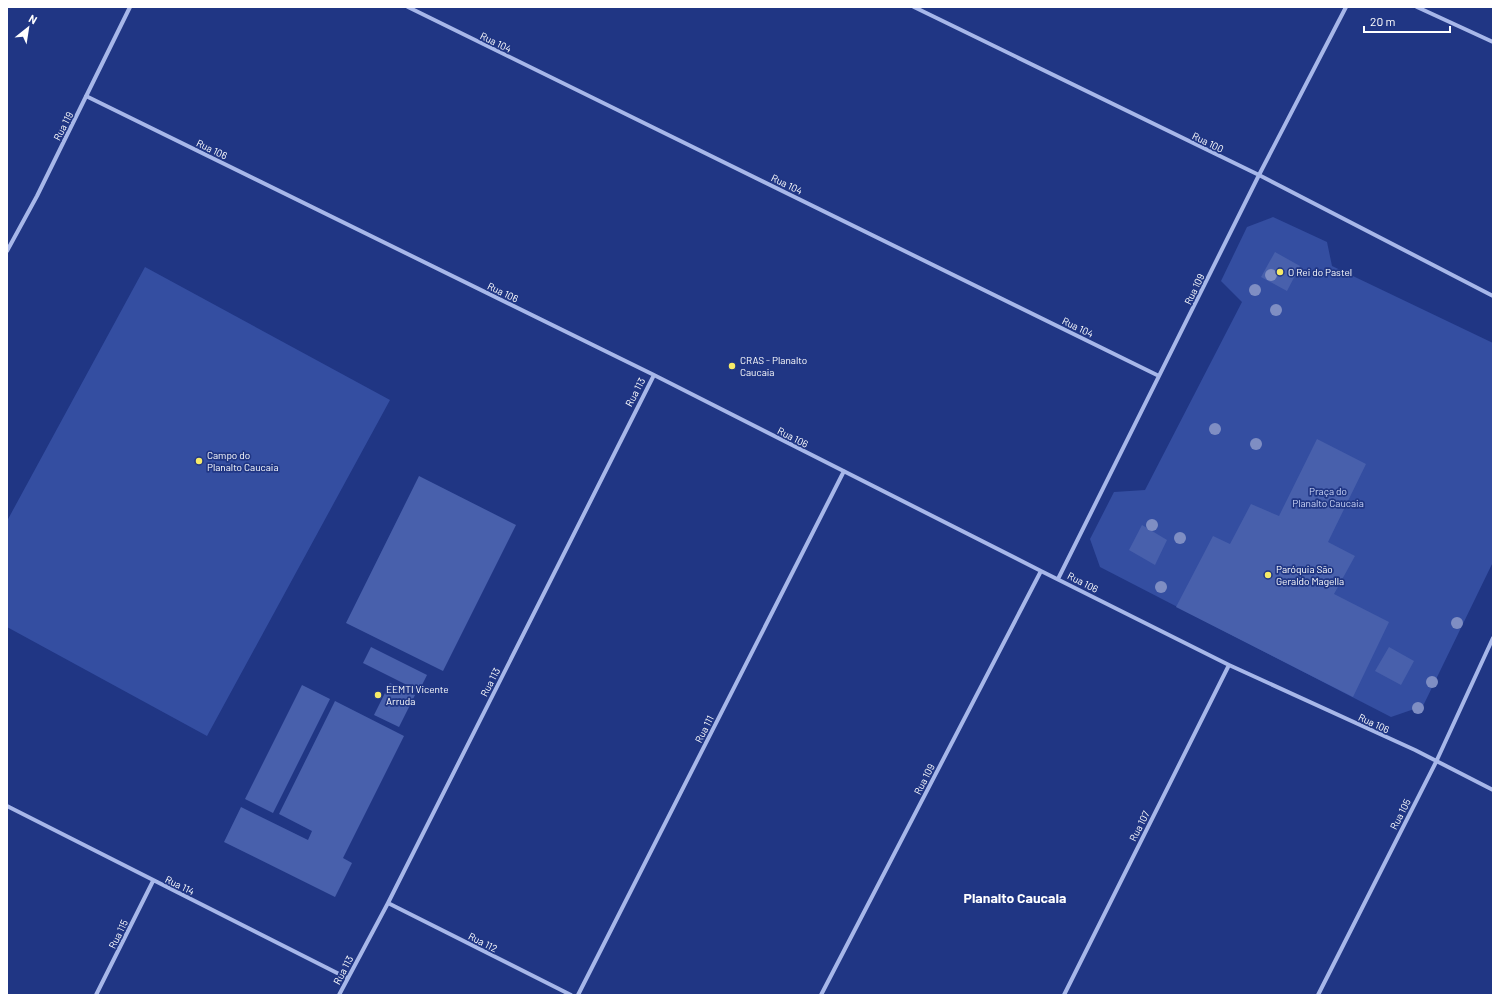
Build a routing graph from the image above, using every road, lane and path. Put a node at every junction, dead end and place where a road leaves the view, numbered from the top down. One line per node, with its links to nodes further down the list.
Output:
1 (130, 7): 7 (street, Rua 119)
2 (408, 7): 12 (street, Rua 104)
3 (914, 7): 8 (street, Rua 100)
4 (1346, 7): 8 (street, Rua 109)
5 (1417, 7): 6 (street)
6 (1493, 42)
7 (86, 96): 9 (street, Rua 119); 11 (street, Rua 106)
8 (1258, 175): 10 (street, Rua 100); 12 (street, Rua 109)
9 (7, 251)
10 (1493, 296)
11 (654, 375): 13 (street, Rua 106); 22 (street, Rua 113)
12 (1159, 376): 15 (street, Rua 109)
13 (844, 471): 14 (street, Rua 106); 27 (street, Rua 111)
14 (1041, 571): 15 (street, Rua 106); 28 (street, Rua 109)
15 (1058, 579): 17 (street, Rua 106)
16 (1493, 638): 18 (street, Rua 105)
17 (1229, 665): 18 (street, Rua 106); 29 (street, Rua 107)
18 (1436, 762): 19 (street, Rua 106); 30 (street, Rua 105)
19 (1493, 790)
20 (7, 806): 21 (street, Rua 114)
21 (153, 881): 23 (street, Rua 114); 24 (street, Rua 115)
22 (388, 903): 23 (street, Rua 113); 26 (street, Rua 112)
23 (347, 978): 25 (street, Rua 113)
24 (96, 995)
25 (339, 995)
26 (571, 995)
27 (578, 995)
28 (821, 995)
29 (1064, 995)
30 (1318, 995)

